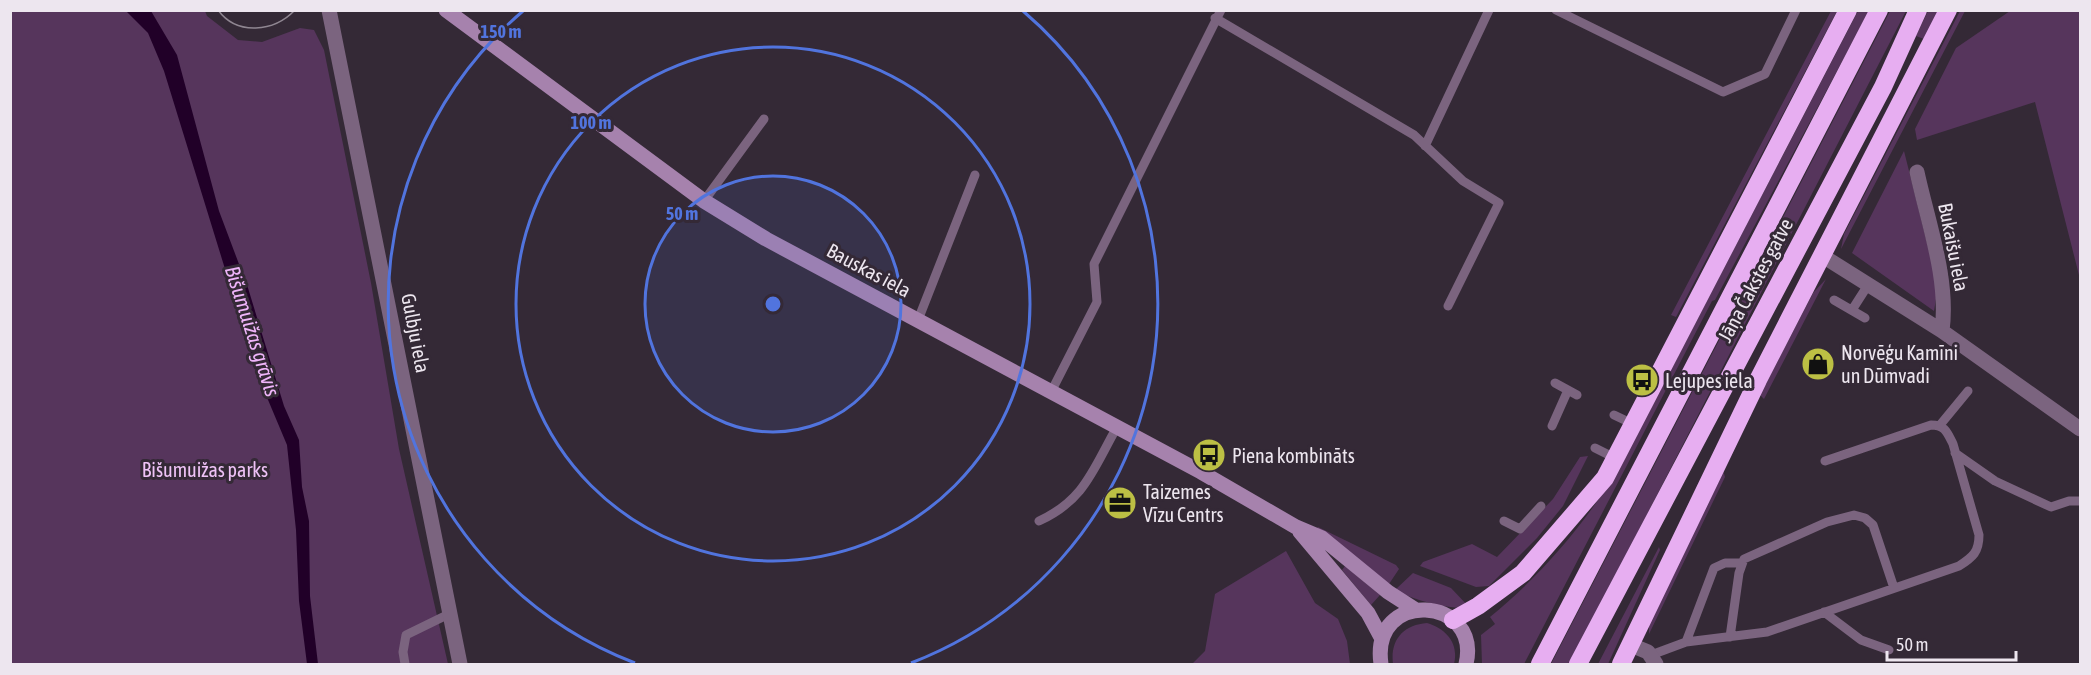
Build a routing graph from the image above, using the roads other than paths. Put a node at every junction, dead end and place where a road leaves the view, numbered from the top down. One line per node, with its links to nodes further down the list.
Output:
1 (329, 10): 48 (street, Gulbju iela)
2 (1489, 10): 12 (lane)
3 (1556, 10): 4 (lane)
4 (1796, 10)
5 (1848, 10): 30 (highway)
6 (1879, 10): 60 (highway, Jāņa Čakstes gatve)
7 (1918, 10): 61 (highway, Jāņa Čakstes gatve)
8 (1948, 10): 16 (highway)
9 (447, 11): 15 (street, Bauskas iela)
10 (1218, 14): 12 (lane); 27 (lane)
11 (764, 119): 15 (lane)
12 (1425, 146): 19 (lane)
13 (1917, 172): 23 (street, Bukaišu iela)
14 (975, 175): 22 (lane)
15 (704, 201): 22 (street, Bauskas iela)
16 (1821, 255): 17 (street); 53 (highway)
17 (1868, 285): 20 (lane); 23 (street)
18 (1834, 300): 20 (lane)
19 (1448, 306)
20 (1852, 310): 21 (lane)
21 (1865, 318)
22 (918, 320): 27 (street, Bauskas iela)
23 (1942, 331): 34 (street)
24 (1555, 383): 25 (lane)
25 (1568, 390): 28 (lane); 32 (lane)
26 (1968, 391): 31 (lane)
27 (1051, 392): 33 (street, Bauskas iela)
28 (1577, 395)
29 (1614, 415): 30 (lane)
30 (1633, 424): 37 (highway)
31 (1940, 425): 36 (lane); 38 (lane)
32 (1552, 426)
33 (1117, 427): 41 (lane); 43 (street, Bauskas iela)
34 (2080, 429)
35 (1595, 448): 37 (lane)
36 (1955, 453): 39 (lane); 45 (lane)
37 (1615, 458): 49 (highway)
38 (1825, 460)
39 (2080, 501)
40 (1540, 506): 42 (lane)
41 (1039, 521)
42 (1504, 521)
43 (1296, 527): 46 (street); 51 (street)
44 (1741, 563): 45 (lane); 50 (lane); 52 (lane)
45 (1894, 588): 47 (lane)
46 (1416, 610): 49 (street); 51 (street)
47 (1824, 612): 50 (lane); 54 (lane)
48 (450, 614): 56 (lane); 57 (street, Gulbju iela)
49 (1453, 620): 59 (street)
50 (1730, 637): 52 (lane)
51 (1382, 639): 58 (street)
52 (1686, 642): 55 (lane)
53 (1631, 645): 55 (street); 62 (highway)
54 (1889, 650)
55 (1653, 660)
56 (405, 664)
57 (460, 664)
58 (1381, 664)
59 (1466, 664)
60 (1540, 664)
61 (1578, 664)
62 (1621, 664)

